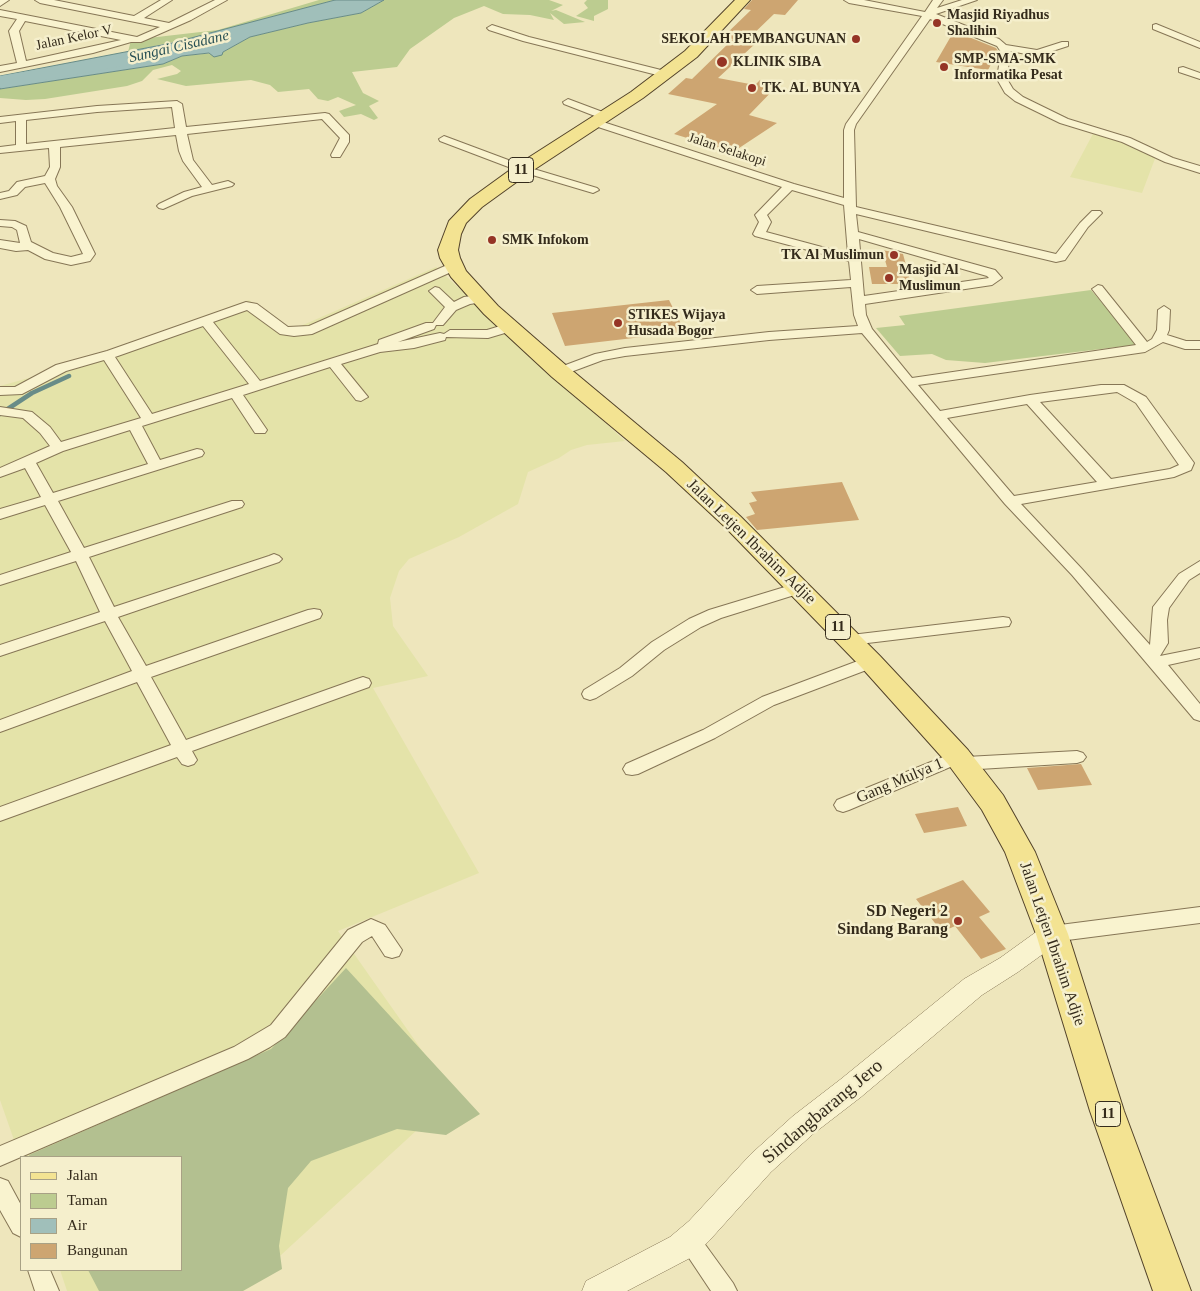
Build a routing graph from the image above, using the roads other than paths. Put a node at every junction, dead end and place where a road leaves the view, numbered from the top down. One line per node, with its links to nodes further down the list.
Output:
1 (4, 0): 8 (street)
2 (167, 0): 14 (street)
3 (222, 0): 16 (street, Jalan Kelor V)
4 (742, 0): 26 (main road, Jalan Letjen Ibrahim Adjie / 11)
5 (849, 0): 12 (street)
6 (938, 0): 12 (street)
7 (972, 0): 12 (street)
8 (0, 2)
9 (45, 2): 10 (street)
10 (80, 7): 14 (street); 15 (street)
11 (0, 13): 13 (street)
12 (930, 14): 22 (street); 47 (street)
13 (22, 18): 15 (street); 23 (street, Jalan Kelor V)
14 (136, 18): 16 (street)
15 (50, 24): 19 (street)
16 (171, 26): 19 (street, Jalan Kelor V)
17 (1156, 27): 21 (street)
18 (492, 28): 26 (street)
19 (131, 40): 23 (street, Jalan Kelor V)
20 (1065, 44): 22 (street)
21 (1200, 45)
22 (1003, 47): 39 (street)
23 (22, 64): 24 (street, Jalan Kelor V)
24 (0, 69)
25 (1183, 70): 27 (street)
26 (665, 74): 30 (main road, Jalan Letjen Ibrahim Adjie / 11)
27 (1200, 76)
28 (568, 102): 30 (street, Jalan Selakopi)
29 (20, 118): 31 (street); 32 (street); 35 (street)
30 (600, 119): 38 (main road, Jalan Letjen Ibrahim Adjie / 11); 42 (street, Jalan Selakopi)
31 (0, 120)
32 (180, 132): 34 (street); 37 (street); 43 (street)
33 (444, 139): 38 (street)
34 (54, 144): 35 (street); 40 (street)
35 (22, 148): 36 (street)
36 (0, 150)
37 (336, 155)
38 (522, 169): 44 (street); 54 (main road, Jalan Letjen Ibrahim Adjie / 11)
39 (1200, 170)
40 (49, 179): 45 (street); 52 (street)
41 (228, 184): 43 (street)
42 (790, 186): 47 (street, Jalan Selakopi); 53 (street)
43 (209, 188): 46 (street)
44 (593, 190)
45 (0, 196)
46 (162, 206)
47 (850, 206): 48 (street, Jalan Selakopi); 50 (street)
48 (1096, 213)
49 (0, 223): 52 (street)
50 (853, 234): 53 (street); 60 (street)
51 (0, 244): 52 (street)
52 (28, 246)
53 (854, 259): 55 (street)
54 (454, 266): 59 (main road, Jalan Letjen Ibrahim Adjie / 11); 75 (street)
55 (856, 283): 57 (street); 60 (street)
56 (1098, 289): 69 (street)
57 (757, 290)
58 (436, 291): 61 (street)
59 (480, 299): 61 (street); 64 (main road, Jalan Letjen Ibrahim Adjie / 11)
60 (858, 301): 65 (street)
61 (452, 307): 68 (street)
62 (1164, 310): 66 (street)
63 (208, 324): 74 (street)
64 (510, 327): 68 (street); 72 (main road, Jalan Letjen Ibrahim Adjie / 11)
65 (866, 329): 72 (street); 73 (street)
66 (1160, 337): 67 (street); 69 (street)
67 (1200, 345)
68 (379, 348): 71 (street)
69 (1145, 348): 73 (street)
70 (110, 360): 82 (street)
71 (333, 362): 74 (street); 77 (street)
72 (560, 372): 99 (main road, Jalan Letjen Ibrahim Adjie / 11)
73 (909, 382): 81 (street)
74 (257, 386): 76 (street)
75 (0, 391)
76 (236, 393): 82 (street); 84 (street)
77 (361, 397)
78 (1030, 399): 81 (street); 90 (street); 90 (street)
79 (0, 411): 80 (street)
80 (16, 412): 85 (street)
81 (937, 416): 92 (street)
82 (149, 420): 83 (street)
83 (134, 424): 85 (street); 88 (street)
84 (260, 430)
85 (58, 448): 87 (street)
86 (197, 453): 88 (street)
87 (28, 461): 89 (street); 91 (street)
88 (156, 466): 91 (street)
89 (0, 473)
90 (1108, 485): 92 (street)
91 (48, 499): 94 (street); 95 (street)
92 (1010, 501): 106 (street)
93 (237, 504): 95 (street)
94 (0, 514)
95 (80, 554): 98 (street); 100 (street)
96 (274, 559): 100 (street)
97 (1200, 566): 106 (street)
98 (0, 580)
99 (798, 588): 103 (main road, Jalan Letjen Ibrahim Adjie / 11); 110 (street)
100 (109, 614): 104 (street); 108 (street)
101 (314, 614): 108 (street)
102 (1003, 622): 103 (street)
103 (851, 640): 107 (main road, Jalan Letjen Ibrahim Adjie / 11)
104 (0, 650)
105 (1200, 653): 106 (street)
106 (1153, 659): 111 (street)
107 (871, 662): 115 (main road, Jalan Letjen Ibrahim Adjie / 11); 116 (street)
108 (141, 674): 112 (street); 113 (street)
109 (363, 682): 113 (street)
110 (590, 694)
111 (1200, 715)
112 (0, 726)
113 (185, 754): 118 (street)
114 (1077, 757): 115 (street, Gang Mulya 1)
115 (960, 761): 117 (street, Gang Mulya 1); 120 (main road, Jalan Letjen Ibrahim Adjie / 11)
116 (632, 769)
117 (843, 806)
118 (0, 814)
119 (1200, 915): 120 (street)
120 (1052, 934): 125 (street, Sindangbarang Jero); 130 (main road, Jalan Letjen Ibrahim Adjie / 11)
121 (392, 950): 122 (street)
122 (0, 1156)
123 (0, 1188): 124 (street)
124 (20, 1224)
125 (688, 1240): 128 (street, Sindangbarang Jero); 129 (street)
126 (39, 1271): 127 (street)
127 (47, 1291)
128 (597, 1291)
129 (725, 1291)
130 (1172, 1291)

